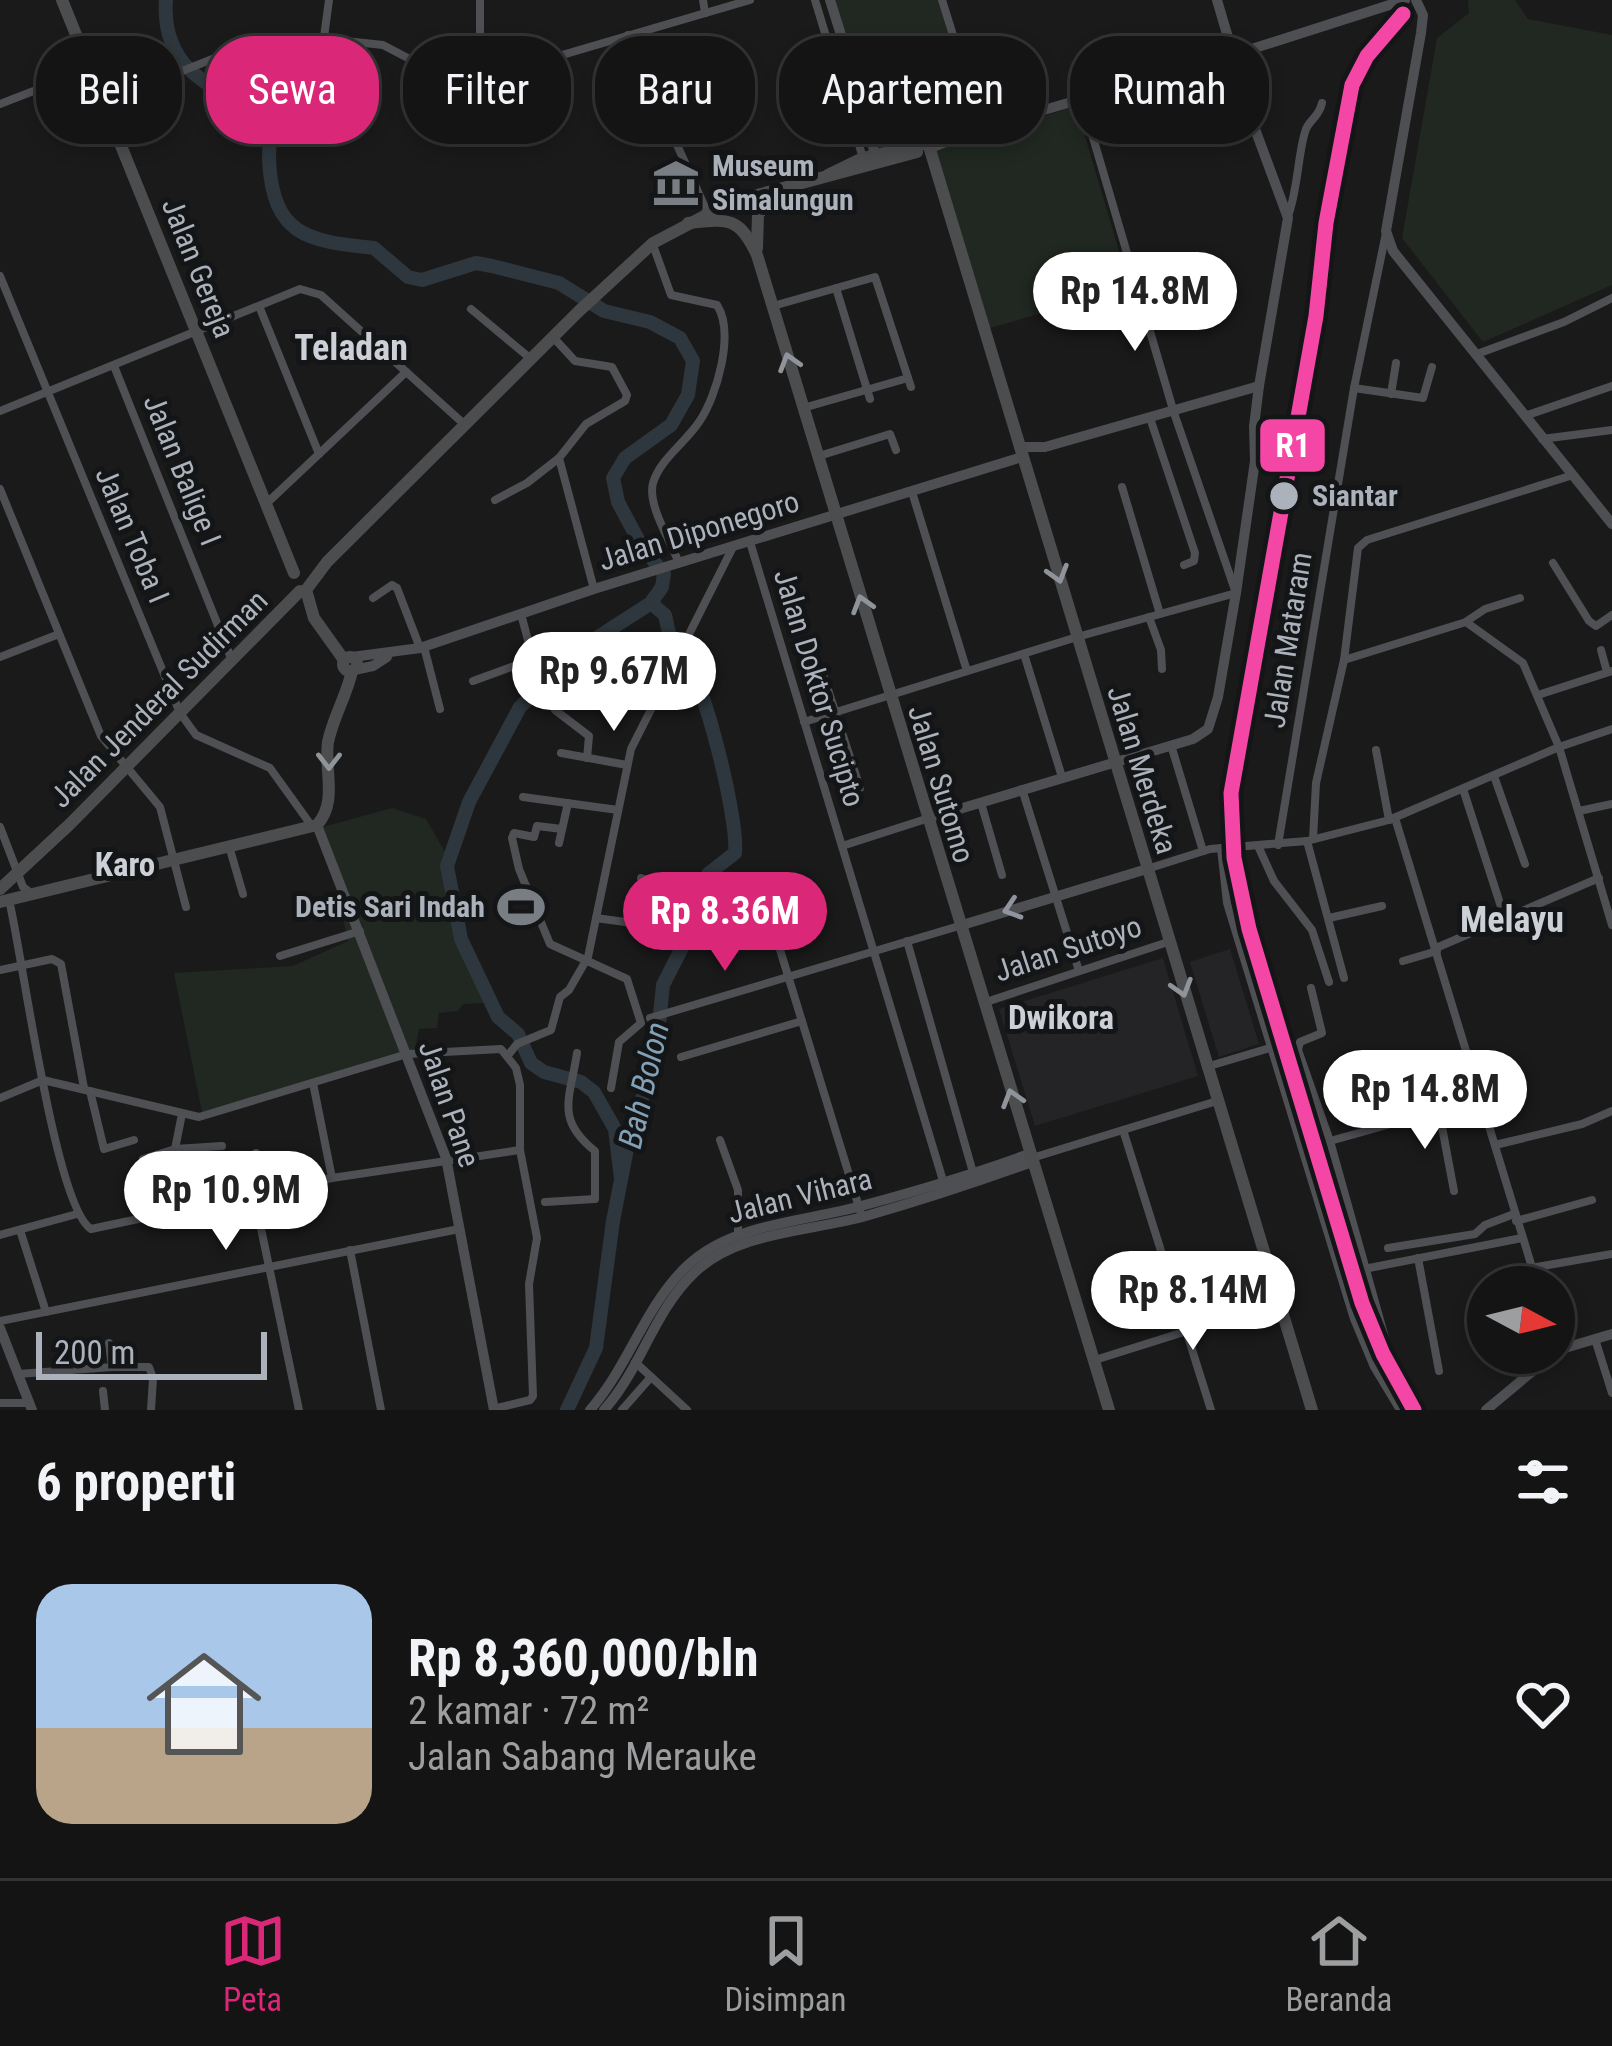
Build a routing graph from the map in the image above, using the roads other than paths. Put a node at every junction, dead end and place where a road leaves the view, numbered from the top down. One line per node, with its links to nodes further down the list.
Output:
1 (62, 0): 15 (main road, Jalan Gereja)
2 (329, 0): 16 (street)
3 (480, 0): 17 (street)
4 (703, 0): 13 (street)
5 (750, 0): 13 (street)
6 (815, 0): 30 (street)
7 (830, 0): 30 (street)
8 (942, 0): 18 (street)
9 (1217, 0): 19 (street)
10 (1405, 0): 12 (street)
11 (1416, 0): 36 (street)
12 (1386, 3): 20 (street)
13 (705, 13): 14 (street)
14 (628, 35): 21 (street); 33 (street)
15 (78, 36)
16 (324, 36)
17 (480, 36)
18 (953, 36)
19 (1227, 36)
20 (1269, 43)
21 (571, 53)
22 (36, 89): 24 (street)
23 (1322, 103): 34 (street)
24 (0, 104)
25 (122, 144): 45 (main road, Jalan Gereja)
26 (934, 144): 29 (street)
27 (1095, 144): 61 (street)
28 (1260, 144): 34 (street)
29 (928, 146): 30 (main road); 31 (main road); 70 (main road, Jalan Merdeka)
30 (874, 155): 31 (main road)
31 (828, 175): 32 (main road)
32 (788, 185): 33 (main road); 38 (main road)
33 (707, 212): 35 (main road)
34 (1288, 218): 53 (street)
35 (688, 223): 37 (main road); 38 (main road)
36 (1386, 231): 47 (street); 55 (street, Jalan Mataram)
37 (653, 243): 46 (main road, Jalan Jenderal Sudirman); 83 (street)
38 (757, 256): 43 (main road, Jalan Sutomo)
39 (0, 276): 56 (street, Jalan Toba I)
40 (836, 288): 43 (street); 57 (street); 57 (street)
41 (1612, 298): 47 (street)
42 (259, 306): 45 (street); 52 (street); 68 (street)
43 (773, 306): 59 (main road, Jalan Sutomo, one-way to 43)
44 (471, 309): 48 (street)
45 (198, 332): 50 (street); 77 (main road, Jalan Gereja)
46 (553, 337): 48 (main road, Jalan Jenderal Sudirman); 71 (street)
47 (1477, 354): 62 (street)
48 (531, 359): 64 (main road, Jalan Jenderal Sudirman)
49 (1396, 363): 58 (street)
50 (114, 365): 56 (street); 101 (street, Jalan Balige I)
51 (1432, 368): 58 (street)
52 (406, 372): 64 (street); 68 (street)
53 (1259, 386): 61 (street, Jalan Diponegoro); 87 (street)
54 (1612, 386): 62 (street)
55 (1354, 388): 58 (street); 144 (street, Jalan Mataram)
56 (46, 392): 60 (street); 115 (street, Jalan Toba I)
57 (868, 394): 59 (street)
58 (1391, 394)
59 (803, 408): 69 (main road, Jalan Sutomo)
60 (0, 411)
61 (1174, 412): 63 (street, Jalan Diponegoro); 87 (street)
62 (1524, 417): 66 (street)
63 (1150, 418): 70 (street, Jalan Diponegoro); 84 (street)
64 (465, 426): 85 (main road, Jalan Jenderal Sudirman)
65 (1612, 430): 66 (street)
66 (1543, 439): 72 (street)
67 (896, 451): 69 (street)
68 (320, 454): 77 (street)
69 (818, 456): 78 (main road, Jalan Sutomo)
70 (1022, 456): 75 (street, Jalan Diponegoro); 96 (main road, Jalan Merdeka, one-way to 96)
71 (559, 458): 76 (street); 86 (street)
72 (1573, 475): 79 (street); 103 (street)
73 (1122, 487): 91 (street)
74 (0, 489): 94 (street)
75 (912, 492): 78 (street, Jalan Diponegoro); 107 (street)
76 (495, 500)
77 (267, 503): 85 (main road, Jalan Gereja)
78 (835, 514): 80 (street, Jalan Diponegoro); 111 (main road, Jalan Sutomo, one-way to 78)
79 (1612, 524)
80 (750, 542): 81 (street, Jalan Diponegoro); 116 (street, Jalan Doktor Sucipto)
81 (732, 549): 83 (street, Jalan Diponegoro); 124 (street)
82 (1553, 563): 92 (street)
83 (677, 565): 86 (street, Jalan Diponegoro)
84 (1184, 566)
85 (303, 579): 101 (main road, Jalan Jenderal Sudirman); 104 (main road, Jalan Gereja)
86 (594, 589): 90 (street, Jalan Diponegoro)
87 (1236, 592): 91 (street); 118 (street)
88 (373, 598): 97 (street)
89 (1520, 598): 93 (street)
90 (521, 614): 97 (street, Jalan Diponegoro); 102 (street)
91 (1155, 615): 96 (street); 106 (street)
92 (1612, 615)
93 (1466, 622): 103 (street); 112 (street)
94 (59, 634): 100 (street); 125 (street)
95 (593, 637): 102 (street)
96 (1077, 637): 99 (street); 123 (main road, Jalan Merdeka)
97 (422, 648): 104 (street, Jalan Diponegoro); 113 (street)
98 (1601, 650): 108 (street)
99 (1024, 653): 107 (street); 127 (street)
100 (0, 657)
101 (232, 659): 115 (main road, Jalan Jenderal Sudirman)
102 (533, 659): 109 (street)
103 (1344, 660): 142 (street)
104 (349, 665): 139 (main road, one-way to 139)
105 (821, 668): 114 (street)
106 (1162, 669)
107 (967, 671): 111 (street)
108 (1610, 671): 112 (street)
109 (472, 681)
110 (548, 689): 122 (street)
111 (889, 694): 114 (street); 137 (main road, Jalan Sutomo)
112 (1538, 695): 119 (street)
113 (440, 709)
114 (836, 711): 116 (street); 128 (street)
115 (180, 712): 125 (main road, Jalan Jenderal Sudirman); 139 (street, Jalan Toba I)
116 (804, 722): 146 (street, Jalan Doktor Sucipto)
117 (1612, 729): 119 (street)
118 (1171, 745): 123 (street); 149 (street)
119 (1559, 747): 126 (street); 136 (street)
120 (1376, 750): 138 (street)
121 (561, 753): 122 (street)
122 (586, 758): 124 (street)
123 (1115, 761): 127 (street); 152 (main road, Jalan Merdeka)
124 (627, 765): 135 (street)
125 (125, 768): 150 (street); 153 (main road, Jalan Jenderal Sudirman)
126 (1494, 776): 130 (street); 151 (street)
127 (1062, 777): 129 (street)
128 (860, 788)
129 (1022, 789): 132 (street); 159 (street)
130 (1463, 789): 138 (street); 164 (street)
131 (523, 797): 133 (street)
132 (980, 801): 137 (street); 154 (street)
133 (568, 803): 135 (street); 141 (street)
134 (1612, 804): 136 (street)
135 (618, 810): 165 (street)
136 (1579, 812): 156 (street)
137 (926, 818): 146 (street); 168 (main road, Jalan Sutomo)
138 (1392, 819): 142 (street); 173 (street)
139 (314, 825): 145 (main road); 169 (street, Jalan Pane)
140 (0, 827): 153 (street)
141 (562, 829): 143 (street); 176 (street)
142 (1310, 840): 144 (street); 166 (street)
143 (560, 843)
144 (1278, 845): 148 (street)
145 (229, 846): 150 (main road); 158 (street)
146 (842, 846): 174 (street, Jalan Doktor Sucipto)
147 (1221, 848): 148 (street); 149 (street); 188 (street)
148 (1259, 848): 183 (street)
149 (1203, 851): 152 (street)
150 (176, 860): 157 (main road); 163 (street)
151 (1525, 864)
152 (1147, 869): 159 (street); 172 (main road, Jalan Merdeka)
153 (19, 872): 157 (street); 160 (main road, Jalan Jenderal Sudirman)
154 (1002, 875)
155 (641, 878): 165 (street)
156 (1599, 878): 161 (street); 164 (street)
157 (32, 894): 160 (main road)
158 (243, 894)
159 (1053, 895): 168 (street, one-way to 168); 180 (street)
160 (3, 897): 178 (street)
161 (1609, 904): 167 (street)
162 (1382, 906): 166 (street)
163 (186, 907)
164 (1504, 916): 173 (street)
165 (596, 918): 176 (street)
166 (1329, 918): 182 (street)
167 (1612, 925)
168 (959, 926): 171 (street); 185 (main road, Jalan Sutomo)
169 (361, 931): 175 (street); 190 (street, Jalan Pane)
170 (747, 933): 181 (street)
171 (907, 941): 174 (street); 217 (street)
172 (1168, 942): 180 (street, Jalan Sutoyo); 193 (main road, Jalan Merdeka, one-way to 193)
173 (1436, 949): 177 (street); 199 (street)
174 (875, 950): 181 (street); 218 (street, Jalan Doktor Sucipto)
175 (280, 956)
176 (586, 958): 191 (street); 196 (street)
177 (1403, 961)
178 (20, 967): 179 (street); 194 (street); 197 (street)
179 (0, 970)
180 (1079, 971): 185 (street, Jalan Sutoyo)
181 (788, 976): 186 (street); 187 (street)
182 (1344, 978)
183 (1329, 982)
184 (1311, 988): 207 (street)
185 (983, 1003): 213 (main road, Jalan Sutomo, one-way to 185)
186 (650, 1018)
187 (802, 1022): 192 (street); 223 (street)
188 (1273, 1046): 193 (street); 270 (street)
189 (577, 1053): 222 (street)
190 (407, 1054): 191 (street); 195 (street); 215 (street, Jalan Pane)
191 (508, 1054): 211 (street)
192 (681, 1057)
193 (1206, 1066): 200 (main road, Jalan Merdeka)
194 (43, 1080): 197 (street); 198 (street); 224 (street)
195 (314, 1084): 203 (street); 216 (street)
196 (611, 1088)
197 (87, 1090): 203 (street); 205 (street)
198 (0, 1098)
199 (1480, 1099): 201 (street); 209 (street)
200 (1217, 1101): 204 (street); 239 (main road, Jalan Merdeka)
201 (1448, 1107): 207 (street); 219 (street)
202 (1612, 1111): 209 (street)
203 (182, 1114): 210 (street)
204 (1124, 1130): 213 (street); 242 (street)
205 (134, 1140)
206 (720, 1140): 230 (street)
207 (1330, 1141): 238 (street)
208 (222, 1145): 210 (street)
209 (1495, 1145): 225 (street)
210 (175, 1149): 214 (street)
211 (520, 1150): 215 (street); 263 (street)
212 (256, 1154): 220 (street)
213 (1030, 1158): 217 (street, Jalan Vihara); 247 (main road, Jalan Sutomo)
214 (143, 1159)
215 (446, 1159): 216 (street); 226 (street, Jalan Pane)
216 (332, 1178): 220 (street)
217 (974, 1178): 218 (street, Jalan Vihara)
218 (945, 1187): 223 (street, Jalan Vihara)
219 (1454, 1191)
220 (257, 1194): 224 (street); 237 (street)
221 (1592, 1201): 225 (street)
222 (545, 1202)
223 (861, 1212): 230 (street, Jalan Vihara)
224 (77, 1214): 227 (street)
225 (1515, 1217): 229 (street); 231 (street)
226 (460, 1228): 232 (street); 263 (street, Jalan Pane)
227 (20, 1230): 228 (street); 240 (street)
228 (0, 1235)
229 (1522, 1238): 234 (street); 235 (street)
230 (732, 1240): 248 (street, Jalan Vihara)
231 (1388, 1248)
232 (350, 1250): 237 (street); 262 (street)
233 (1612, 1254): 236 (street)
234 (1418, 1258): 238 (street); 250 (street)
235 (1531, 1266)
236 (1543, 1266)
237 (267, 1267): 240 (street); 261 (street)
238 (1364, 1269): 271 (street)
239 (1279, 1302): 242 (street); 269 (main road, Jalan Merdeka)
240 (46, 1312): 241 (street)
241 (0, 1324): 251 (street)
242 (1187, 1332): 247 (street); 268 (street)
243 (1612, 1334): 244 (street)
244 (1594, 1340): 246 (street); 255 (street)
245 (109, 1343): 249 (street)
246 (1575, 1345)
247 (1094, 1360): 267 (main road, Jalan Sutomo)
248 (633, 1361): 253 (street); 264 (street, Jalan Vihara); 265 (street, Jalan Vihara)
249 (112, 1367): 251 (street); 260 (street)
250 (1439, 1371)
251 (18, 1374): 257 (street)
252 (1529, 1374): 272 (street)
253 (651, 1377): 258 (street); 266 (street)
254 (104, 1391): 259 (street)
255 (1612, 1393)
256 (0, 1403): 257 (street)
257 (31, 1407)
258 (683, 1409)
259 (105, 1410)
260 (151, 1410)
261 (299, 1410)
262 (381, 1410)
263 (494, 1410)
264 (590, 1410)
265 (604, 1410)
266 (622, 1410)
267 (1108, 1410)
268 (1211, 1410)
269 (1312, 1410)
270 (1400, 1410)
271 (1420, 1410)
272 (1486, 1410)

